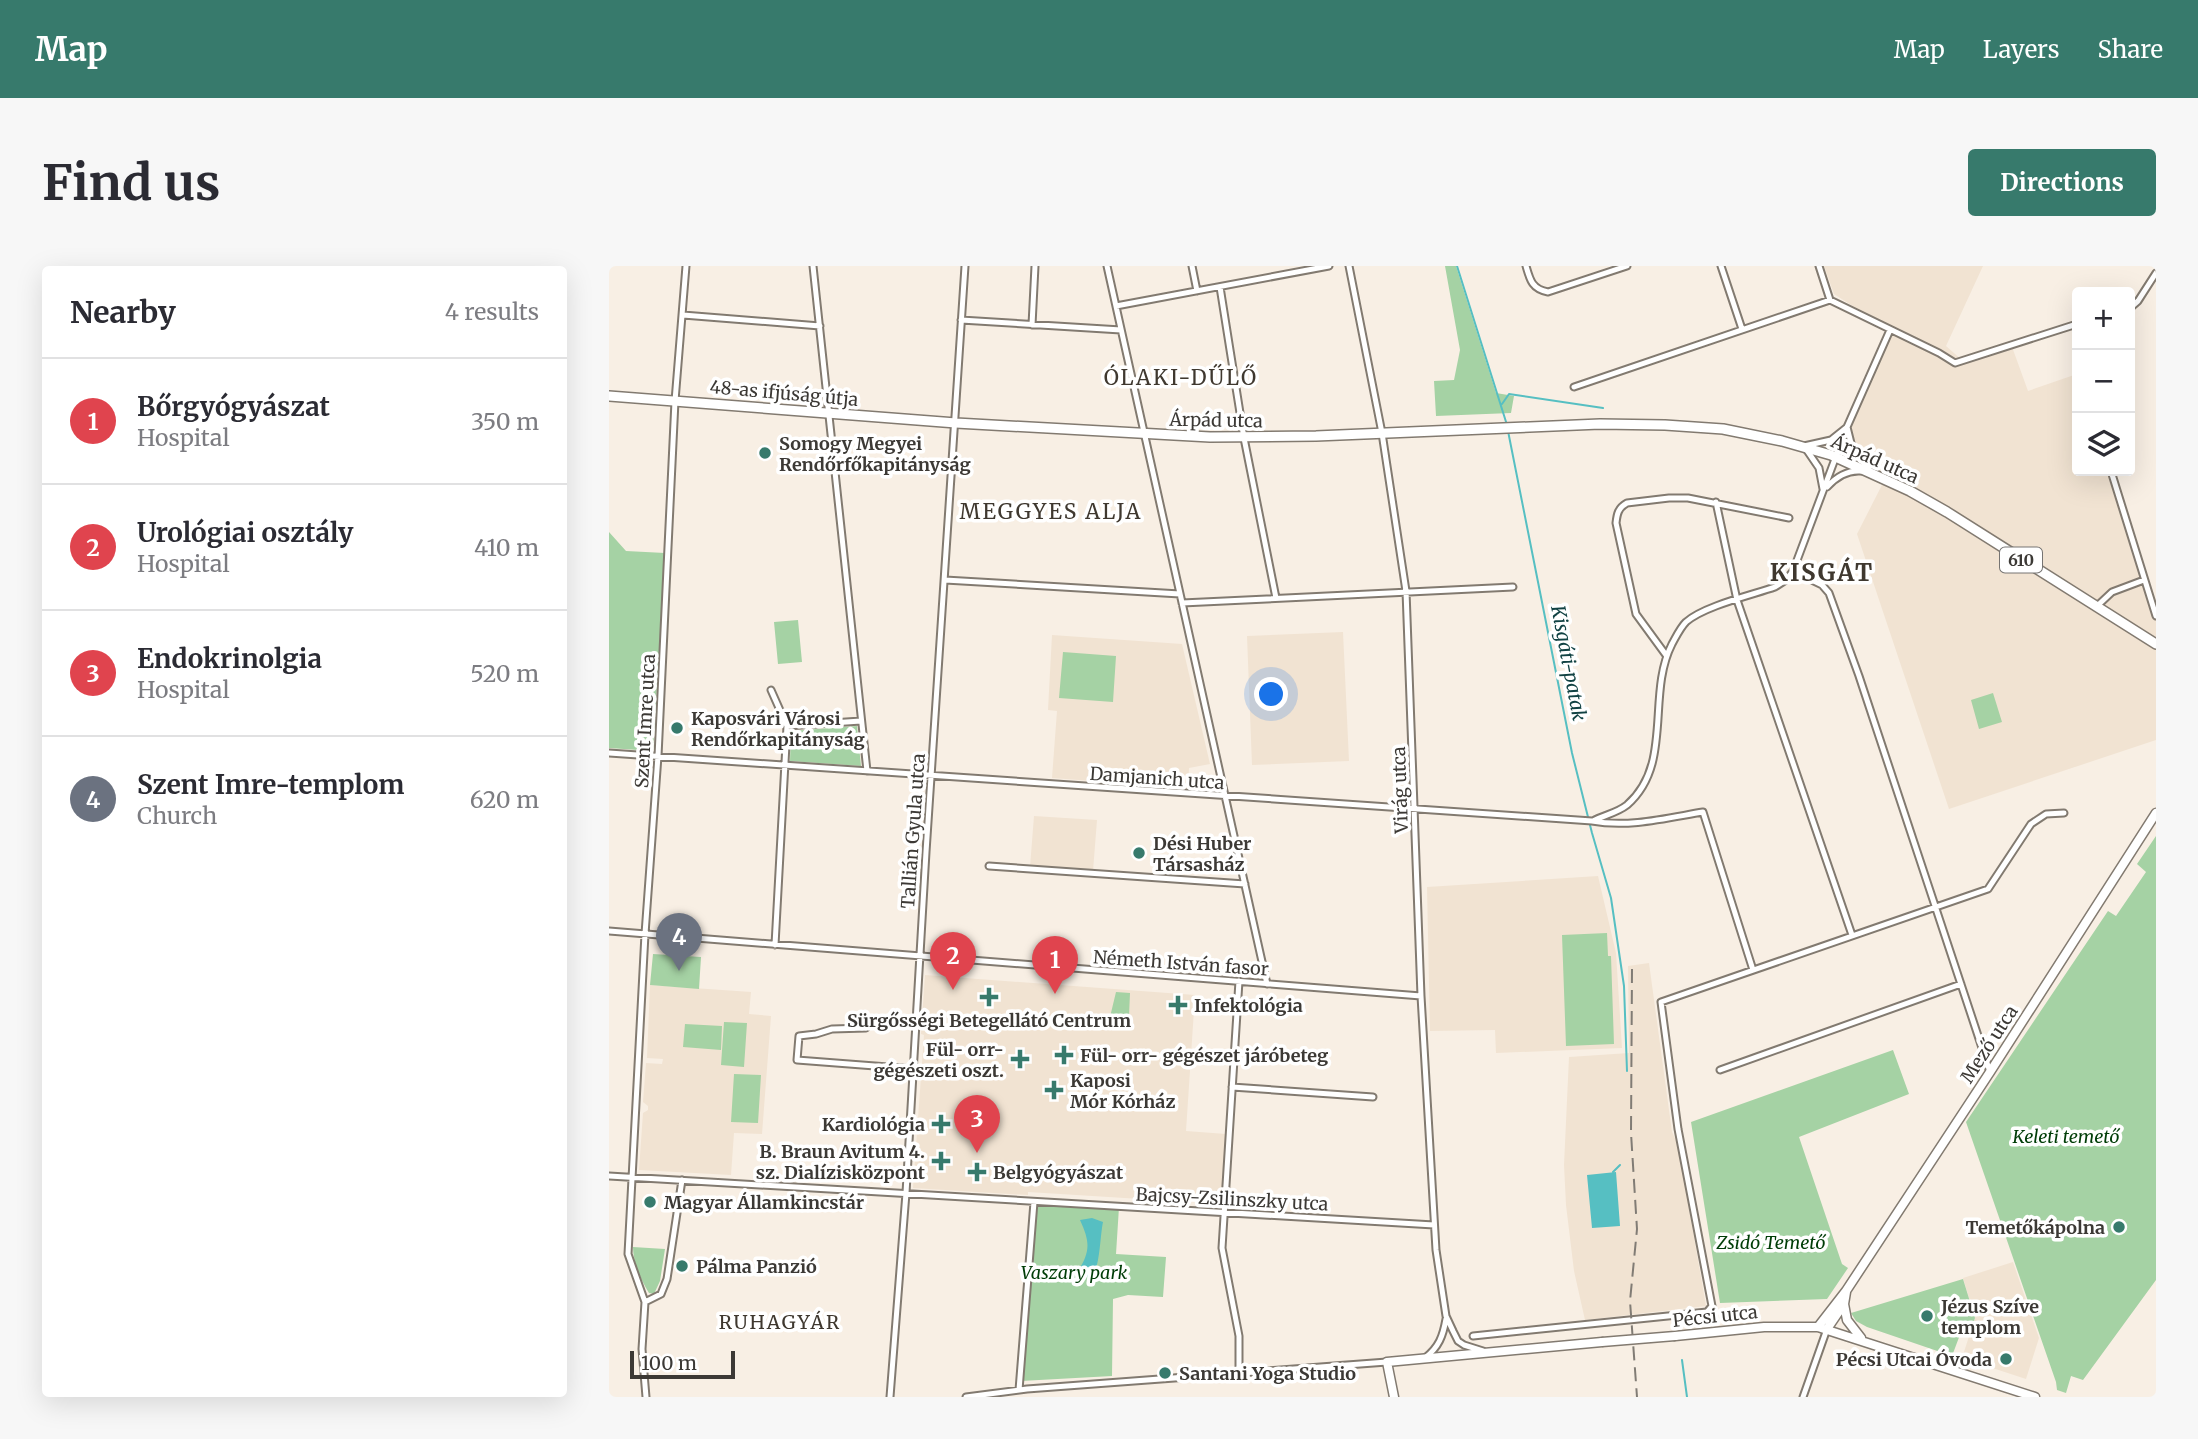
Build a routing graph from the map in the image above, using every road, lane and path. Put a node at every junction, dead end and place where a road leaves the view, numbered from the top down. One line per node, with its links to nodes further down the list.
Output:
1 (686, 266): 19 (street, Szent Imre utca)
2 (813, 266): 22 (street)
3 (965, 266): 20 (street, Tallián Gyula utca)
4 (1035, 266): 21 (street)
5 (1107, 266): 18 (street)
6 (1192, 266): 15 (street)
7 (1329, 266): 14 (street)
8 (1349, 266): 33 (street, Virág utca)
9 (1526, 266): 10 (street)
10 (1627, 266)
11 (1721, 266): 24 (street)
12 (1819, 266): 16 (street)
13 (2156, 273): 17 (street)
14 (1220, 287): 15 (street); 35 (street)
15 (1197, 290): 18 (street)
16 (1830, 300): 24 (street); 26 (street)
17 (2135, 304)
18 (1116, 306): 25 (street)
19 (683, 315): 22 (street); 29 (street, Szent Imre utca)
20 (961, 320): 21 (street); 31 (street, Tallián Gyula utca)
21 (1032, 325): 25 (street)
22 (820, 326): 30 (street)
23 (2072, 326): 26 (street)
24 (1742, 329): 27 (street)
25 (1121, 330): 34 (street)
26 (1890, 330): 32 (street)
27 (1574, 387)
28 (609, 396): 29 (main road, 48-as ifjúság útja / 610)
29 (675, 401): 30 (main road, 48-as ifjúság útja / 610); 60 (street, Szent Imre utca)
30 (829, 412): 31 (main road, 48-as ifjúság útja / 610); 57 (street)
31 (956, 423): 34 (main road, Árpád utca / 610); 44 (street, Tallián Gyula utca)
32 (1847, 427): 36 (street); 37 (street); 38 (street)
33 (1382, 433): 35 (main road, Árpád utca / 610); 36 (main road, Árpád utca / 610); 47 (street, Virág utca)
34 (1145, 434): 35 (main road, Árpád utca / 610); 48 (street)
35 (1244, 438): 49 (street)
36 (1804, 446): 37 (main road, Árpád utca / 610); 40 (street)
37 (1836, 457): 38 (main road, Árpád utca / 610); 40 (street)
38 (1870, 472): 40 (street); 52 (main road, Árpád utca / 610)
39 (2113, 476): 45 (street)
40 (1823, 492): 43 (street)
41 (1716, 502): 42 (street); 50 (street); 55 (street)
42 (1789, 518)
43 (1793, 571): 50 (street); 73 (street)
44 (945, 580): 48 (street); 63 (street, Tallián Gyula utca)
45 (2144, 580): 52 (street); 53 (street)
46 (1513, 587): 47 (street)
47 (1406, 591): 49 (street); 66 (street, Virág utca)
48 (1180, 594): 51 (street)
49 (1276, 598): 51 (street)
50 (1737, 600): 55 (street); 76 (street)
51 (1182, 603): 64 (street)
52 (2097, 607): 54 (main road, Árpád utca / 610)
53 (2156, 616)
54 (2156, 644)
55 (1666, 654): 65 (street)
56 (771, 690): 58 (street)
57 (861, 721): 58 (street); 62 (street)
58 (787, 726): 61 (street)
59 (609, 754): 60 (street, Damjanich utca)
60 (658, 756): 61 (street, Damjanich utca); 75 (street, Szent Imre utca)
61 (786, 765): 62 (street, Damjanich utca); 77 (street)
62 (867, 771): 63 (street, Damjanich utca)
63 (930, 776): 64 (street, Damjanich utca); 78 (street, Tallián Gyula utca)
64 (1225, 797): 66 (street, Damjanich utca); 72 (street)
65 (1624, 807): 69 (street); 70 (street)
66 (1415, 809): 69 (street, Damjanich utca); 83 (street, Virág utca)
67 (2064, 813): 73 (street)
68 (2156, 813): 87 (street, Mező utca)
69 (1592, 821): 70 (street, Damjanich utca)
70 (1630, 823): 79 (street, Damjanich utca)
71 (989, 866): 72 (street)
72 (1245, 884): 81 (street)
73 (1935, 906): 76 (street); 82 (street)
74 (609, 931): 75 (street, Németh István fasor)
75 (646, 934): 77 (street, Németh István fasor); 91 (street, Szent Imre utca)
76 (1852, 935): 79 (street)
77 (775, 945): 78 (street, Németh István fasor)
78 (920, 957): 80 (street, Németh István fasor); 85 (street, Tallián Gyula utca)
79 (1753, 970): 103 (street)
80 (1239, 982): 81 (street, Németh István fasor); 88 (street)
81 (1267, 984): 83 (street, Németh István fasor)
82 (1961, 984): 86 (street); 87 (street)
83 (1421, 996): 96 (street, Virág utca)
84 (866, 1028): 85 (street)
85 (914, 1069): 93 (street, Tallián Gyula utca)
86 (1720, 1070)
87 (1990, 1072): 97 (street, Mező utca)
88 (1232, 1087): 89 (street); 95 (street)
89 (1373, 1097)
90 (609, 1176): 91 (street, Bajcsy-Zsilinszky utca)
91 (631, 1178): 92 (street, Bajcsy-Zsilinszky utca); 98 (street, Szent Imre utca)
92 (682, 1180): 93 (street, Bajcsy-Zsilinszky utca); 98 (street)
93 (906, 1193): 94 (street, Bajcsy-Zsilinszky utca); 111 (street, Tallián Gyula utca)
94 (1034, 1202): 95 (street, Bajcsy-Zsilinszky utca); 109 (street)
95 (1224, 1213): 96 (street, Bajcsy-Zsilinszky utca); 108 (street)
96 (1434, 1225): 100 (street, Virág utca)
97 (1846, 1291): 99 (street); 101 (street, Mező utca)
98 (645, 1302): 110 (street)
99 (1844, 1304): 102 (street); 104 (street)
100 (1446, 1316): 105 (street, Virág utca); 106 (street, Virág utca)
101 (1818, 1326): 102 (street, Pécsi utca); 105 (street, Pécsi utca, bridge)
102 (1827, 1329): 104 (street, Pécsi utca); 114 (street)
103 (1473, 1336)
104 (1863, 1340): 115 (street, Pécsi utca)
105 (1490, 1353): 106 (street, Pécsi utca)
106 (1424, 1359): 107 (street, Pécsi utca)
107 (1387, 1362): 108 (street); 113 (street)
108 (1239, 1374): 109 (street)
109 (1019, 1390): 112 (street)
110 (646, 1397)
111 (890, 1397)
112 (966, 1397)
113 (1394, 1397)
114 (1803, 1397)
115 (2035, 1397)

